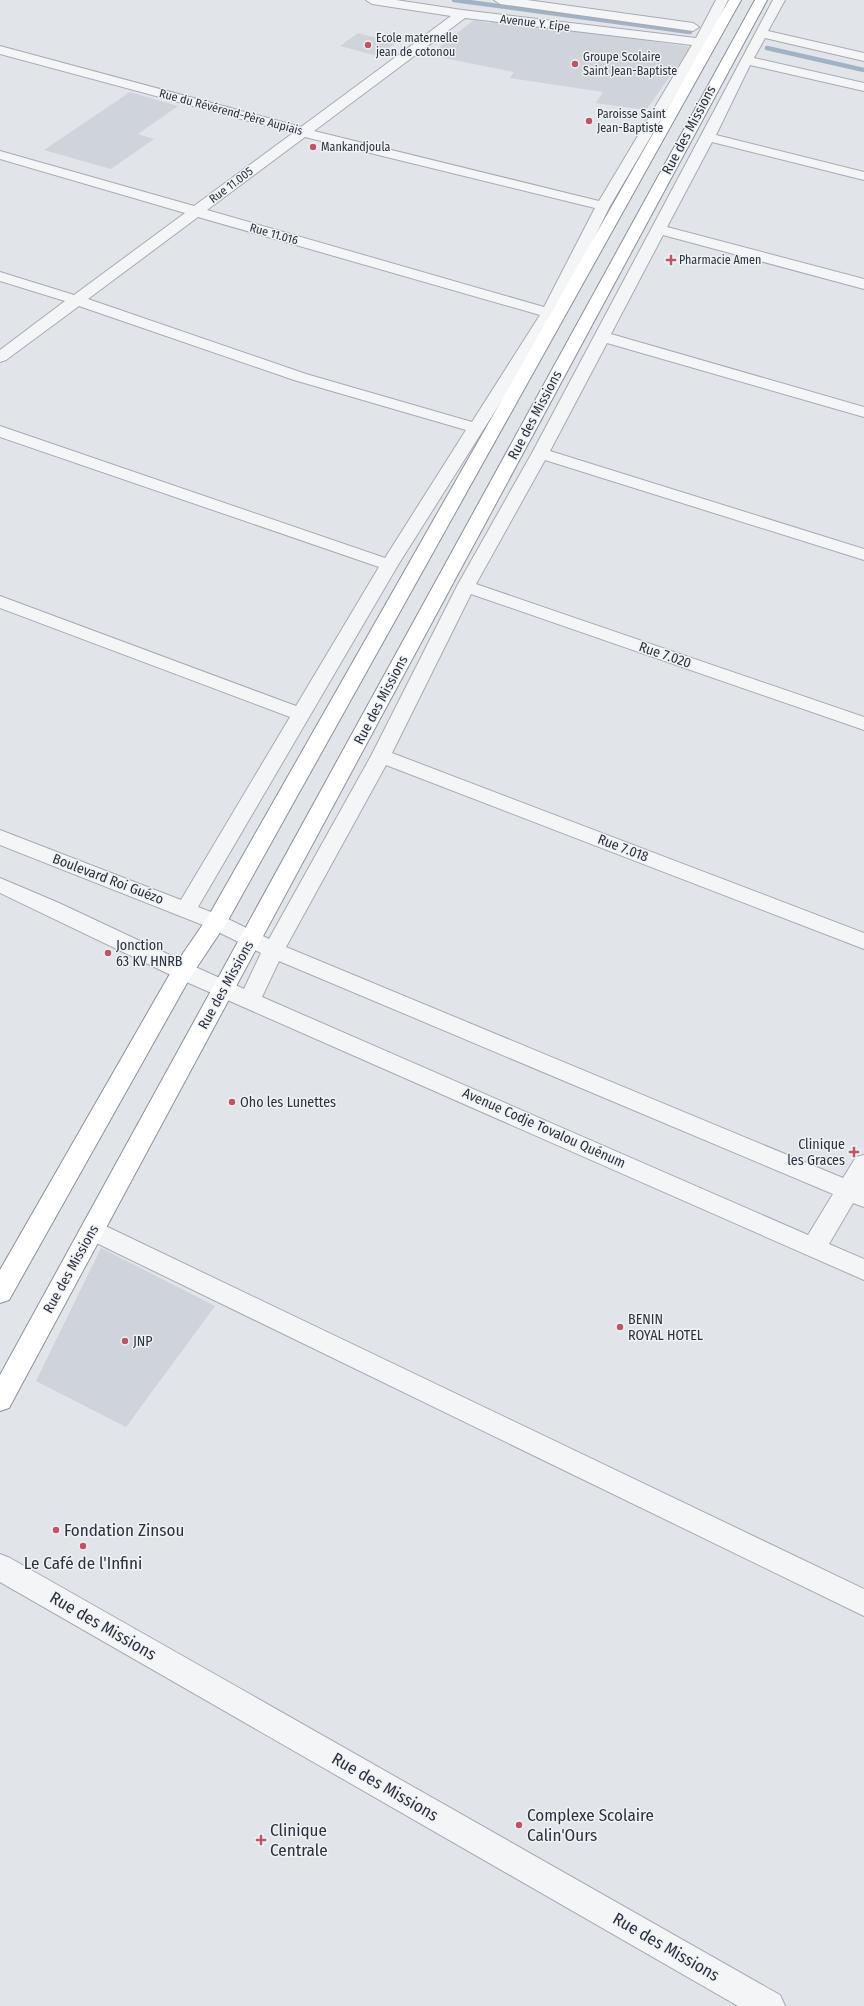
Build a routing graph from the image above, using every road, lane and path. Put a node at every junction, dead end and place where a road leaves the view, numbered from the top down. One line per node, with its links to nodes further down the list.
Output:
1 (372, 0): 7 (street, Avenue Y. Eipe)
2 (500, 0): 9 (street, Avenue Y. Eipe)
3 (722, 0): 9 (street)
4 (735, 0): 41 (highway, Rue des Missions)
5 (761, 0): 42 (highway, Rue des Missions)
6 (779, 0): 8 (street)
7 (462, 14): 9 (street, Avenue Y. Eipe); 14 (street, Rue 11.005)
8 (760, 33): 11 (street); 12 (street)
9 (704, 36): 18 (street)
10 (0, 50): 14 (street, Rue du Révérend-Père Aupiais)
11 (864, 57)
12 (746, 60): 13 (street); 15 (street)
13 (864, 87)
14 (303, 132): 18 (street, Rue du Révérend-Père Aupiais); 19 (street, Rue 11.005)
15 (708, 138): 17 (street); 20 (street)
16 (0, 155): 19 (street, Rue 11.016)
17 (864, 176)
18 (603, 206): 24 (street)
19 (195, 211): 23 (street, Rue 11.005); 24 (street, Rue 11.016)
20 (658, 230): 22 (street); 25 (street)
21 (0, 276): 23 (street)
22 (864, 284)
23 (76, 300): 26 (street, Rue 11.005); 28 (street)
24 (549, 313): 28 (street)
25 (601, 336): 27 (street); 30 (street)
26 (0, 357)
27 (864, 412)
28 (476, 428): 32 (street)
29 (0, 431): 32 (street)
30 (540, 453): 31 (street); 33 (street)
31 (864, 555)
32 (389, 566): 35 (street)
33 (466, 586): 36 (street, Rue 7.020); 37 (street)
34 (0, 602): 35 (street)
35 (302, 715): 40 (street)
36 (864, 724)
37 (381, 756): 43 (street, Rue 7.018); 44 (street)
38 (0, 837): 40 (street, Boulevard Roi Guézo)
39 (0, 885): 45 (street)
40 (186, 910): 41 (street, Boulevard Roi Guézo)
41 (216, 922): 42 (street, Boulevard Roi Guézo); 45 (highway, Rue des Missions)
42 (251, 939): 44 (street); 46 (highway, Rue des Missions)
43 (864, 941)
44 (273, 950): 47 (street); 49 (street)
45 (183, 971): 46 (street, Avenue Codje Tovalou Quénum); 53 (highway, Rue des Missions)
46 (223, 988): 47 (street, Avenue Codje Tovalou Quénum); 50 (highway, Rue des Missions)
47 (250, 1000): 51 (street, Avenue Codje Tovalou Quénum)
48 (864, 1164): 49 (street)
49 (856, 1194): 51 (street)
50 (93, 1230): 54 (highway, Rue des Missions); 56 (street)
51 (813, 1248): 52 (street, Avenue Codje Tovalou Quénum)
52 (864, 1270)
53 (0, 1293)
54 (0, 1400)
55 (0, 1568): 57 (street, Rue des Missions)
56 (864, 1603)
57 (769, 2006)

